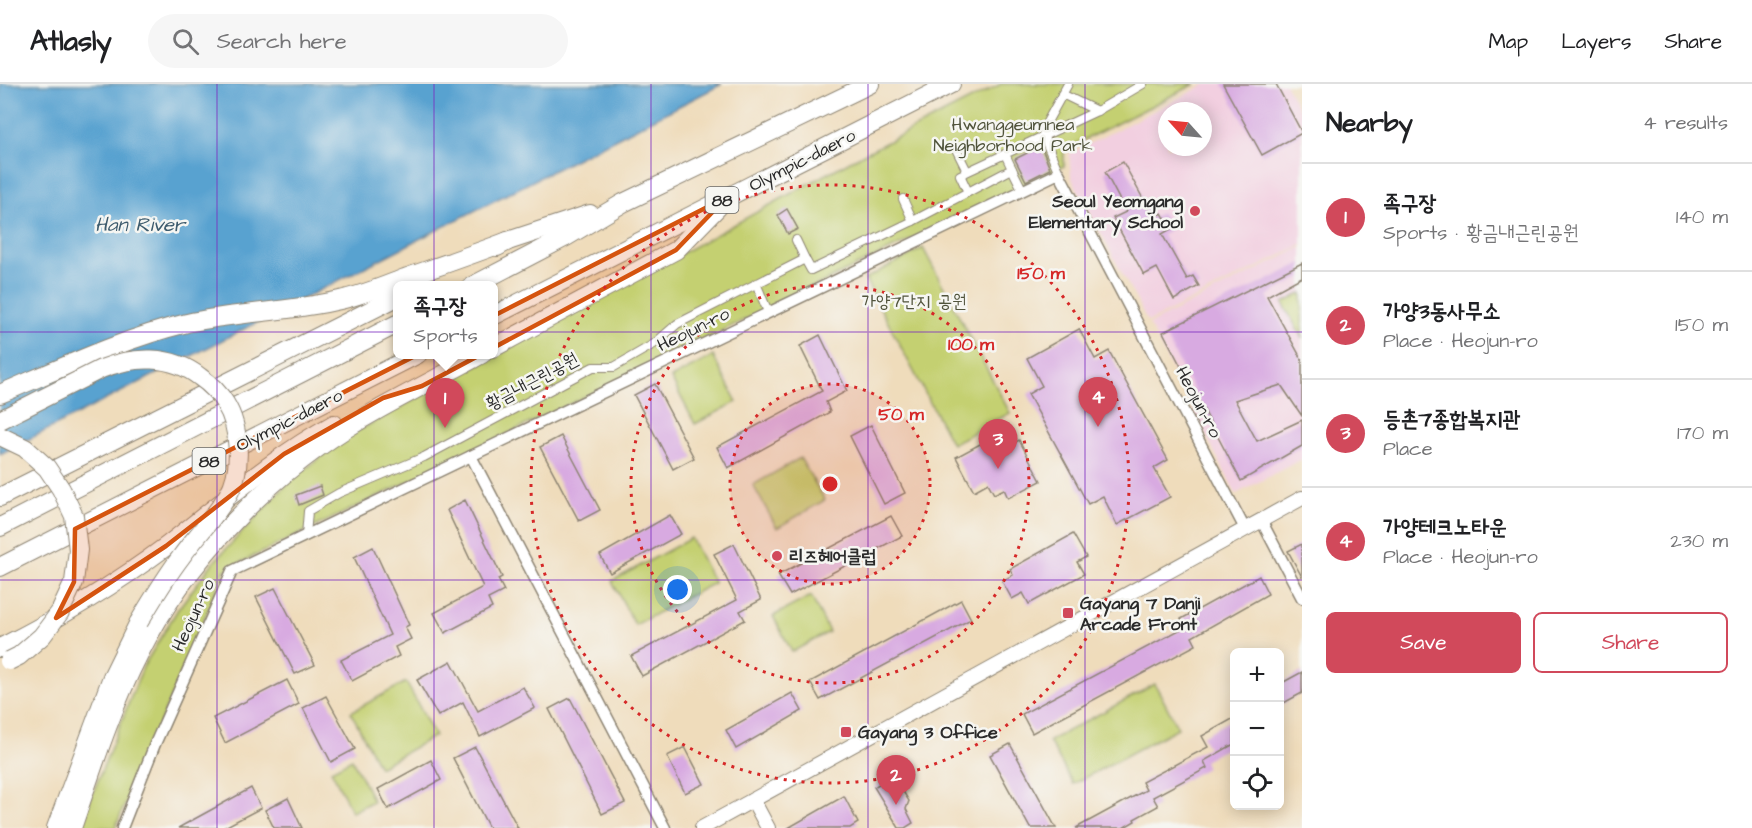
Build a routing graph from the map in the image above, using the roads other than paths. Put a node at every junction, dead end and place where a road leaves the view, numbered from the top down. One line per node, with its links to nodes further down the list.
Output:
1 (870, 84): 16 (highway, Olympic-daero / 88)
2 (951, 84): 15 (highway, Olympic-daero / 88)
3 (1068, 84): 5 (street)
4 (1143, 84): 6 (street)
5 (1062, 94): 6 (street); 7 (street)
6 (1097, 111): 7 (street)
7 (1043, 135): 9 (street); 12 (street)
8 (956, 149): 11 (street)
9 (1005, 154): 10 (street); 11 (street)
10 (1012, 169): 13 (street); 14 (street)
11 (967, 171): 14 (street)
12 (1059, 173): 13 (street, Heojun-ro); 42 (street, Heojun-ro)
13 (1022, 189): 27 (street, Heojun-ro)
14 (968, 192): 18 (street)
15 (727, 198): 28 (highway, Olympic-daero / 88); 30 (highway)
16 (623, 203): 20 (highway); 24 (highway, Olympic-daero / 88)
17 (903, 204): 18 (street)
18 (913, 221): 21 (street)
19 (796, 240): 21 (street)
20 (508, 241): 22 (highway); 23 (highway)
21 (805, 258): 25 (street, 황금내근린공원)
22 (415, 281)
23 (428, 281)
24 (480, 281)
25 (756, 284): 27 (street); 43 (street, 황금내근린공원)
26 (390, 292): 34 (highway); 38 (highway)
27 (768, 312): 37 (street, Heojun-ro)
28 (498, 313)
29 (393, 326): 41 (highway, Olympic-daero / 88)
30 (498, 345)
31 (408, 359): 44 (highway, Olympic-daero / 88)
32 (473, 359): 33 (highway)
33 (422, 386): 46 (highway); 49 (highway)
34 (0, 394)
35 (0, 420): 48 (highway, bridge)
36 (0, 436): 46 (highway, bridge)
37 (471, 456): 43 (street, Heojun-ro); 51 (street)
38 (0, 497)
39 (1302, 498): 40 (street)
40 (1262, 520): 42 (street); 45 (street)
41 (0, 527)
42 (1245, 529): 47 (street)
43 (306, 536): 50 (street, Heojun-ro)
44 (0, 567)
45 (1302, 598)
46 (3, 658)
47 (753, 800): 52 (street); 53 (street)
48 (56, 828)
49 (72, 828)
50 (122, 828)
51 (665, 828)
52 (702, 828)
53 (768, 828)

